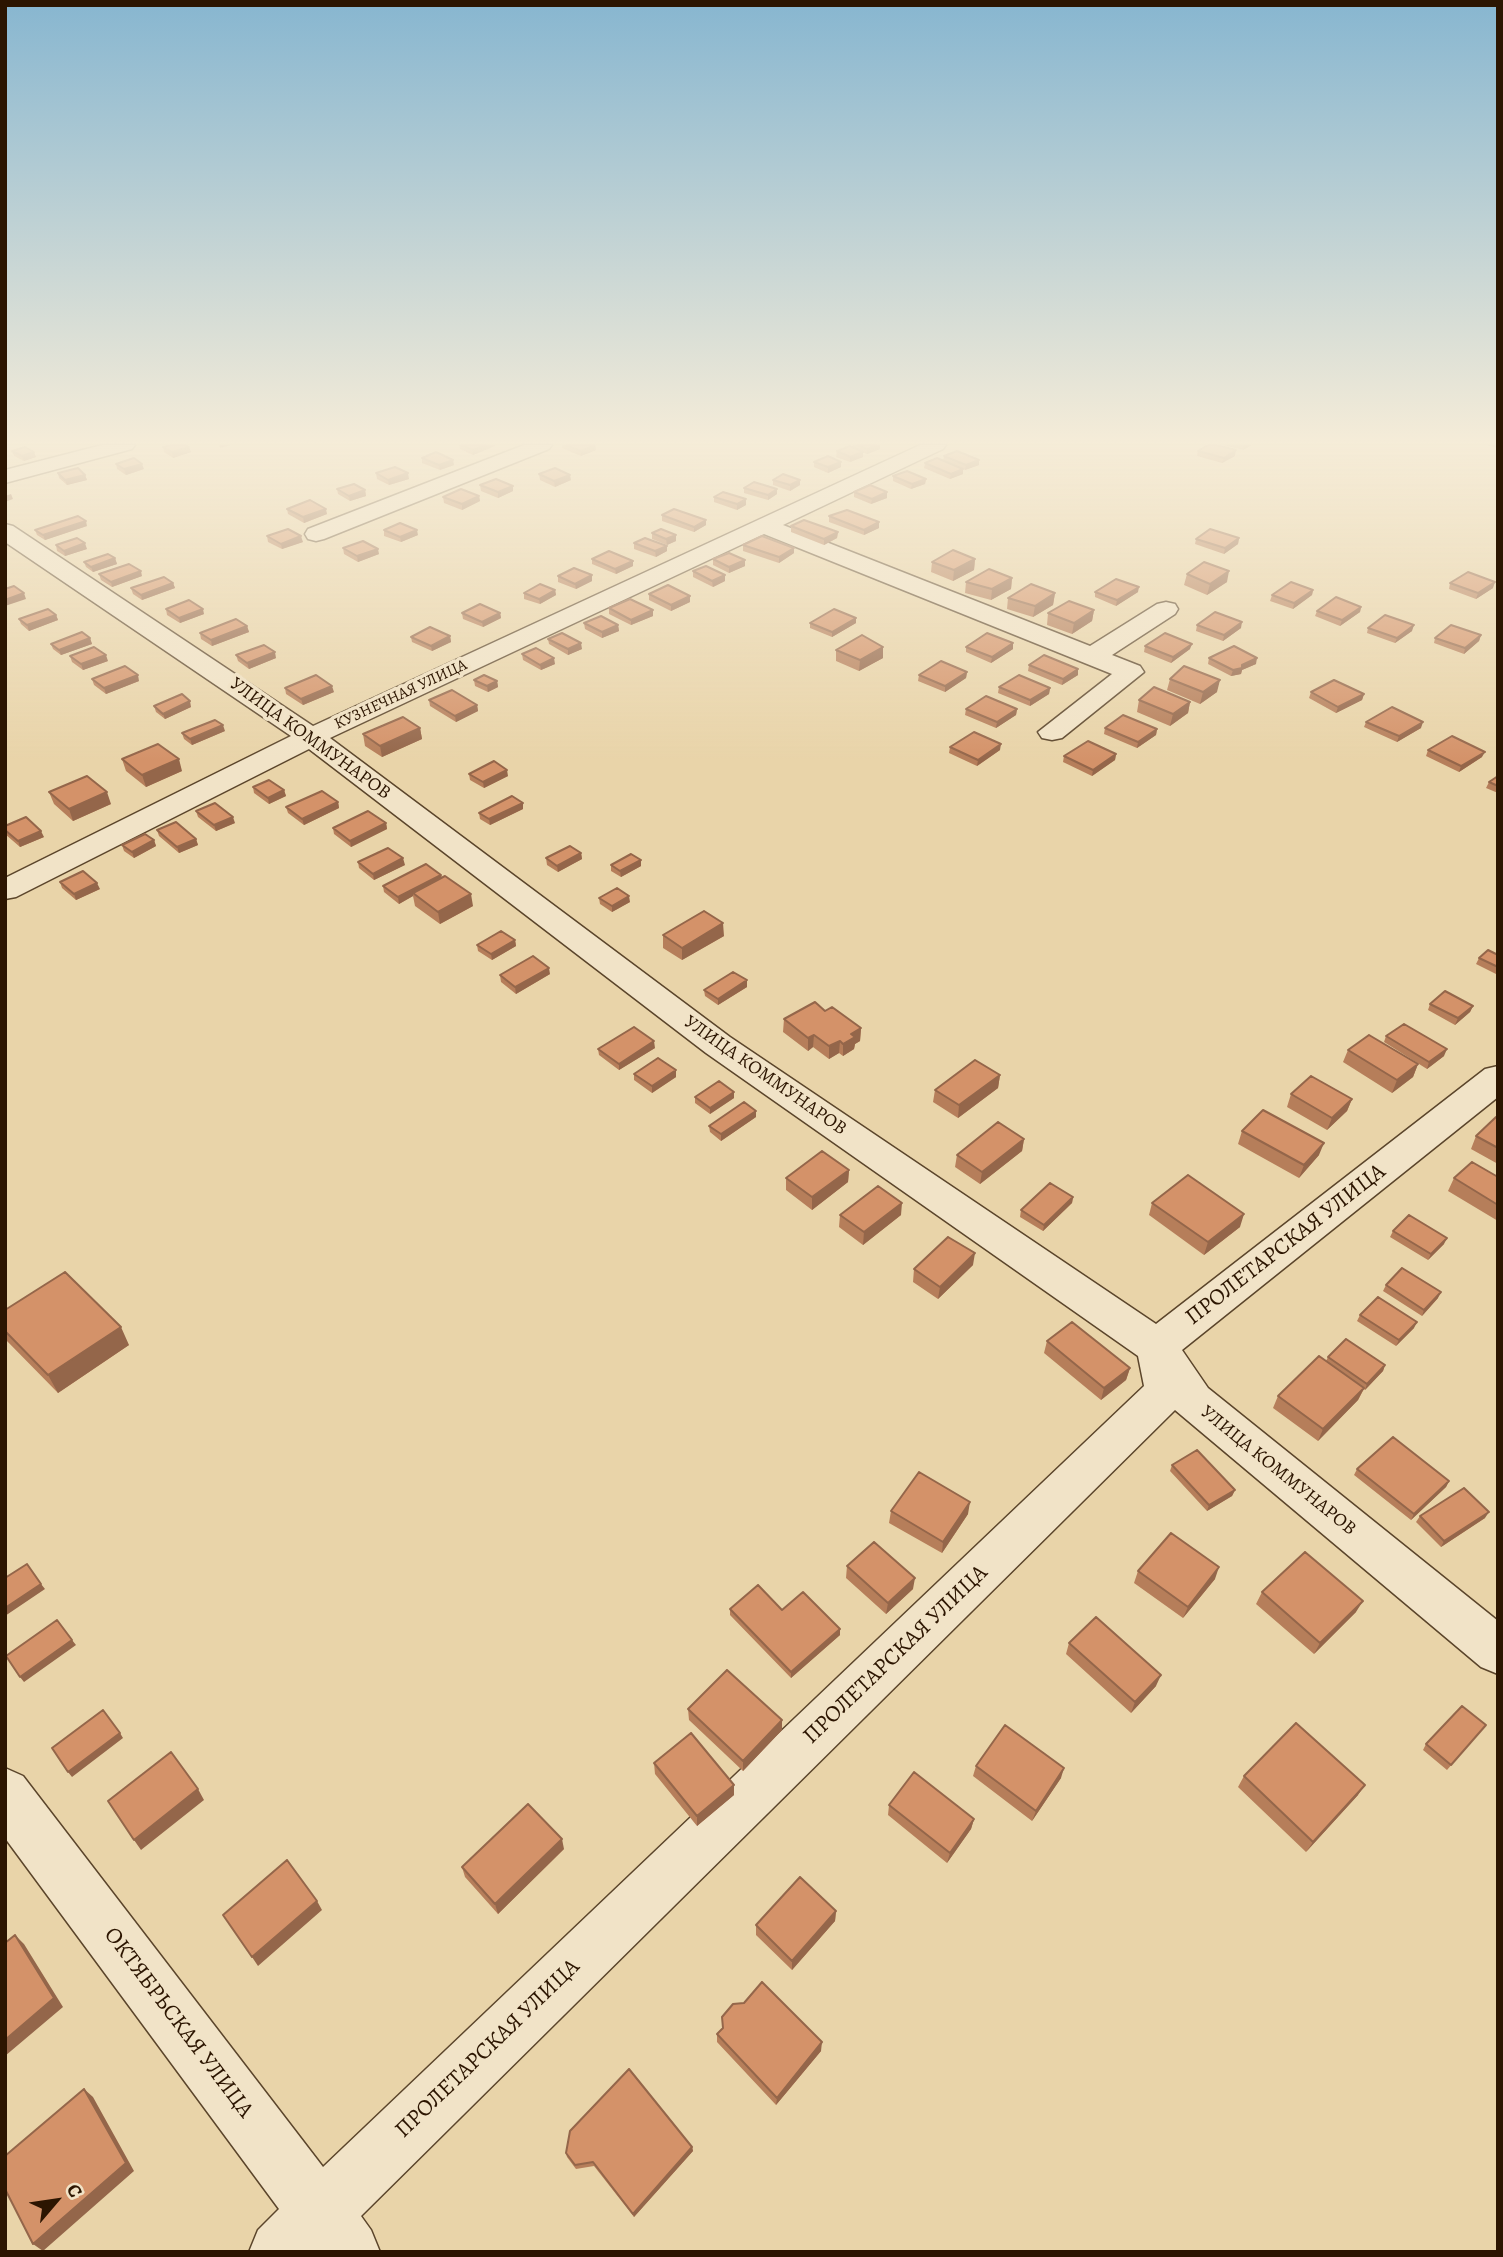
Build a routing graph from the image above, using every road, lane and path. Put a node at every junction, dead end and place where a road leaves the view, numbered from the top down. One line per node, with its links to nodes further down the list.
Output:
1 (34, 550): 7 (street, УЛИЦА КОММУНАРОВ)
2 (708, 550): 7 (street, КУЗНЕЧНАЯ УЛИЦА)
3 (826, 550): 5 (street)
4 (1166, 609): 5 (street)
5 (1093, 656): 6 (street)
6 (1052, 732)
7 (311, 737): 8 (street, КУЗНЕЧНАЯ УЛИЦА); 10 (street, УЛИЦА КОММУНАРОВ)
8 (5, 890)
9 (1498, 1078): 10 (street, ПРОЛЕТАРСКАЯ УЛИЦА)
10 (1157, 1347): 11 (street, УЛИЦА КОММУНАРОВ); 13 (street, ПРОЛЕТАРСКАЯ УЛИЦА)
11 (1498, 1651)
12 (5, 1794): 13 (street, ОКТЯБРЬСКАЯ УЛИЦА)
13 (335, 2232): 14 (street, ПРОЛЕТАРСКАЯ УЛИЦА)
14 (280, 2252)

